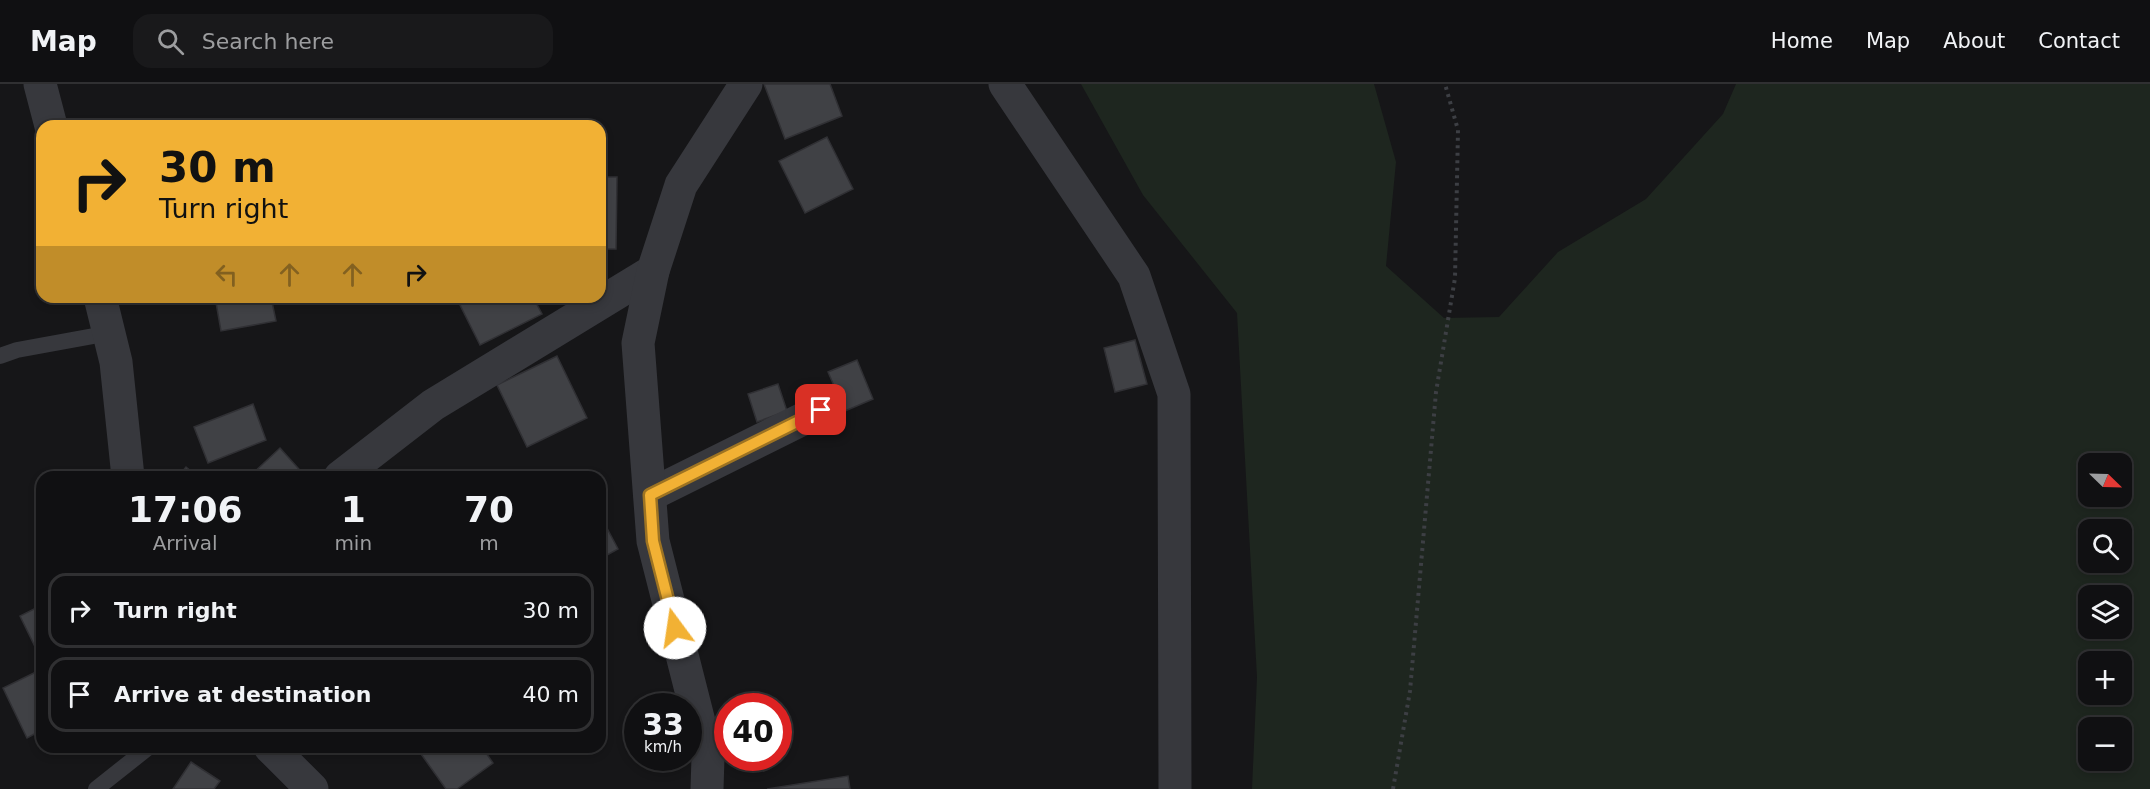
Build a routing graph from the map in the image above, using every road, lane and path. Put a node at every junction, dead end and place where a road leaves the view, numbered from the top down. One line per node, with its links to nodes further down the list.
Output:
1 (40, 84): 5 (street)
2 (746, 84): 6 (street)
3 (1005, 84): 21 (street)
4 (1445, 84): 22 (path)
5 (49, 120)
6 (653, 271): 7 (street); 15 (street)
7 (606, 300)
8 (102, 303): 10 (street)
9 (601, 303): 14 (street)
10 (110, 333): 11 (lane); 13 (street)
11 (0, 356)
12 (821, 410): 15 (street)
13 (127, 471)
14 (348, 471)
15 (650, 495): 20 (street)
16 (141, 753): 18 (lane)
17 (276, 753): 19 (street)
18 (96, 789)
19 (312, 789)
20 (706, 789)
21 (1175, 789)
22 (1392, 789)

